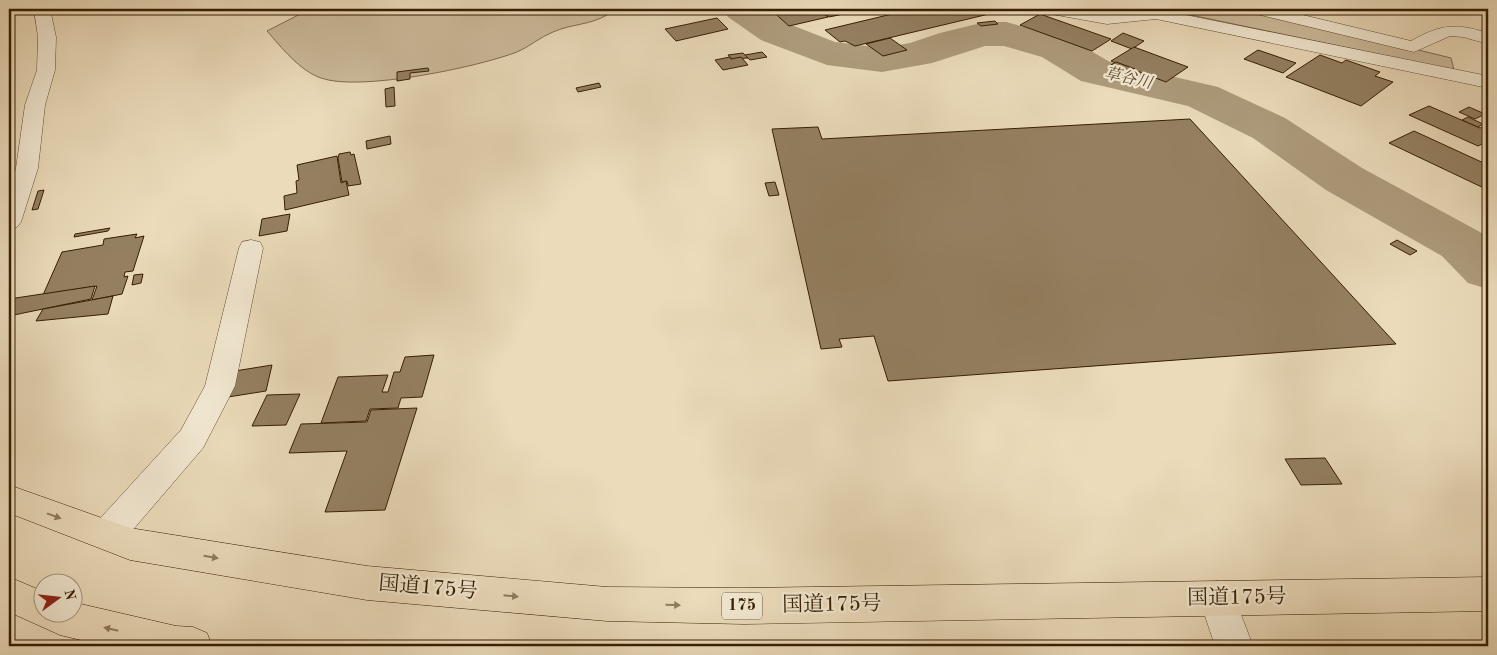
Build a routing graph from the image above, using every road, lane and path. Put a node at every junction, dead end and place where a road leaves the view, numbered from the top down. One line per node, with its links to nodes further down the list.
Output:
1 (42, 9): 6 (street)
2 (1051, 9): 5 (street)
3 (1258, 9): 4 (street)
4 (1488, 39)
5 (1488, 82)
6 (9, 222)
7 (251, 248): 9 (street)
8 (9, 499): 9 (highway, 国道175号 / 175, one-way to 9)
9 (107, 535): 12 (highway, 国道175号 / 175, one-way to 12)
10 (9, 594): 13 (highway)
11 (1488, 594): 12 (highway, 国道175号 / 175)
12 (1216, 598): 16 (street)
13 (32, 604)
14 (81, 622): 15 (highway, one-way to 14)
15 (193, 646)
16 (1234, 646)

